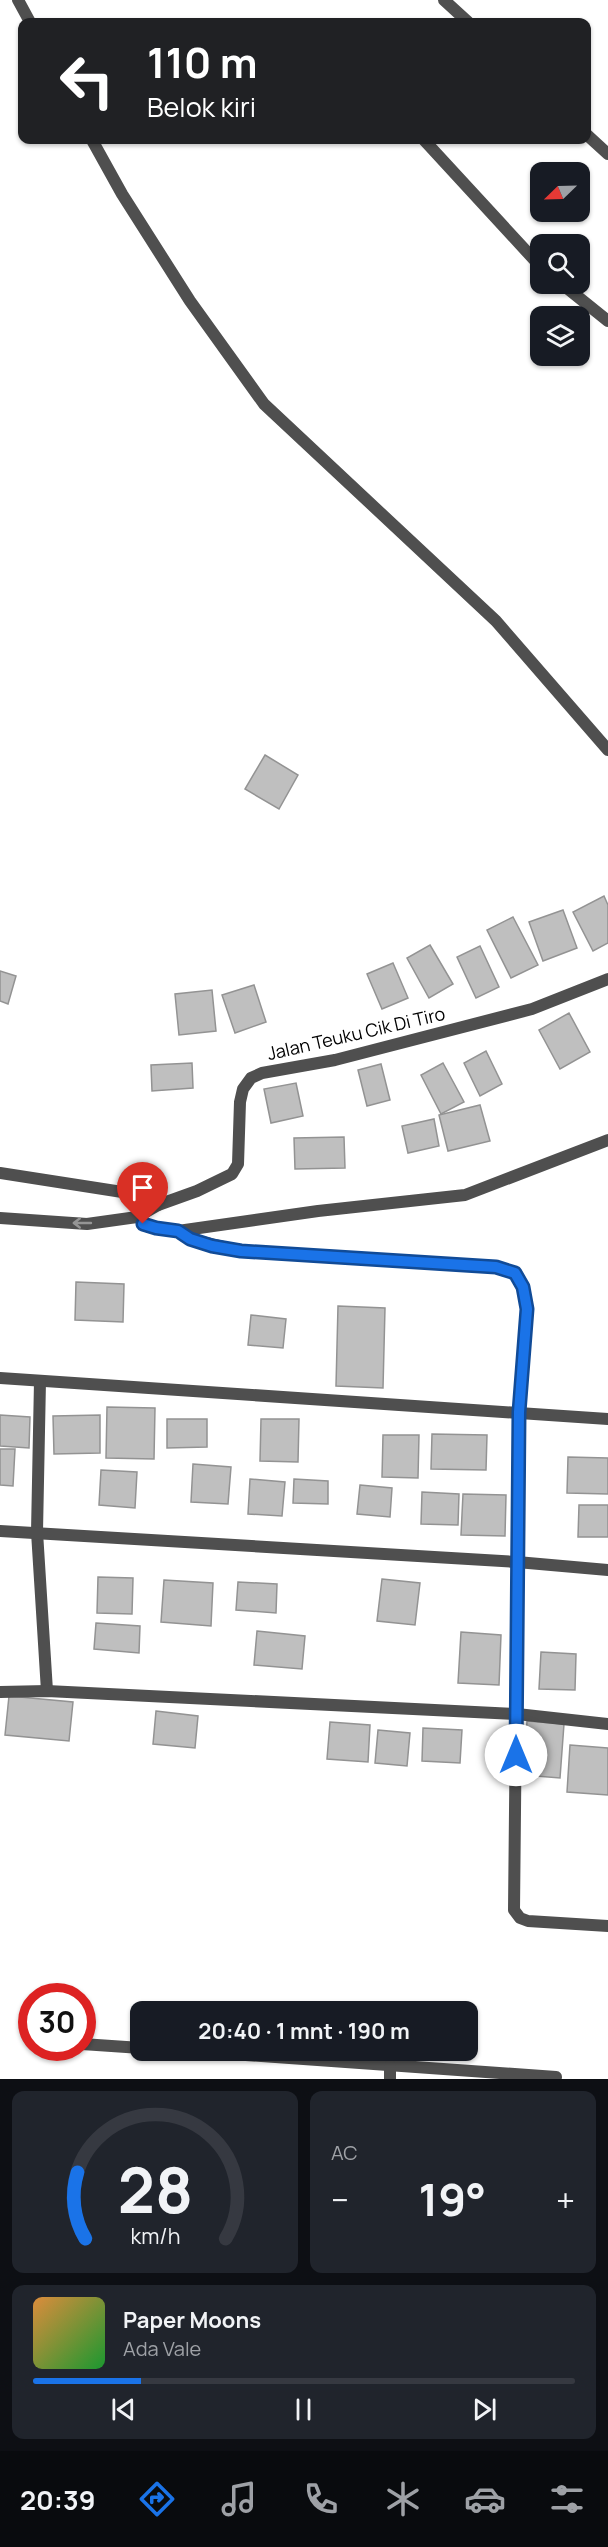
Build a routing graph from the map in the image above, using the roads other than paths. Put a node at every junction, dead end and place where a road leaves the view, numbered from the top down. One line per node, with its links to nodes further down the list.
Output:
1 (18, 0): 3 (street)
2 (444, 0): 4 (street)
3 (28, 18)
4 (464, 18)
5 (591, 139): 8 (street)
6 (94, 144): 12 (street)
7 (428, 144): 9 (street)
8 (608, 154)
9 (530, 255)
10 (574, 294): 11 (street)
11 (608, 321)
12 (608, 750)
13 (608, 979): 17 (street, Jalan Teuku Cik Di Tiro)
14 (608, 1140): 20 (street)
15 (0, 1173): 16 (street)
16 (135, 1194): 17 (street); 18 (street)
17 (158, 1205): 18 (street, Jalan Teuku Cik Di Tiro)
18 (137, 1217): 19 (street, Jalan Teuku Cik Di Tiro, one-way to 19); 20 (street)
19 (0, 1218)
20 (178, 1231): 23 (street)
21 (0, 1378): 22 (street)
22 (40, 1381): 23 (street); 26 (street)
23 (519, 1412): 24 (street); 27 (street)
24 (608, 1419)
25 (0, 1531): 26 (street)
26 (37, 1532): 27 (street); 29 (street)
27 (517, 1562): 28 (street); 31 (street)
28 (608, 1570)
29 (47, 1691): 30 (street); 31 (street)
30 (0, 1692)
31 (517, 1714): 32 (street); 33 (street)
32 (608, 1724)
33 (608, 1926)
34 (96, 2045): 35 (street)
35 (130, 2047)
36 (323, 2061): 37 (street)
37 (390, 2066): 38 (street); 39 (street)
38 (556, 2077)
39 (390, 2079)

